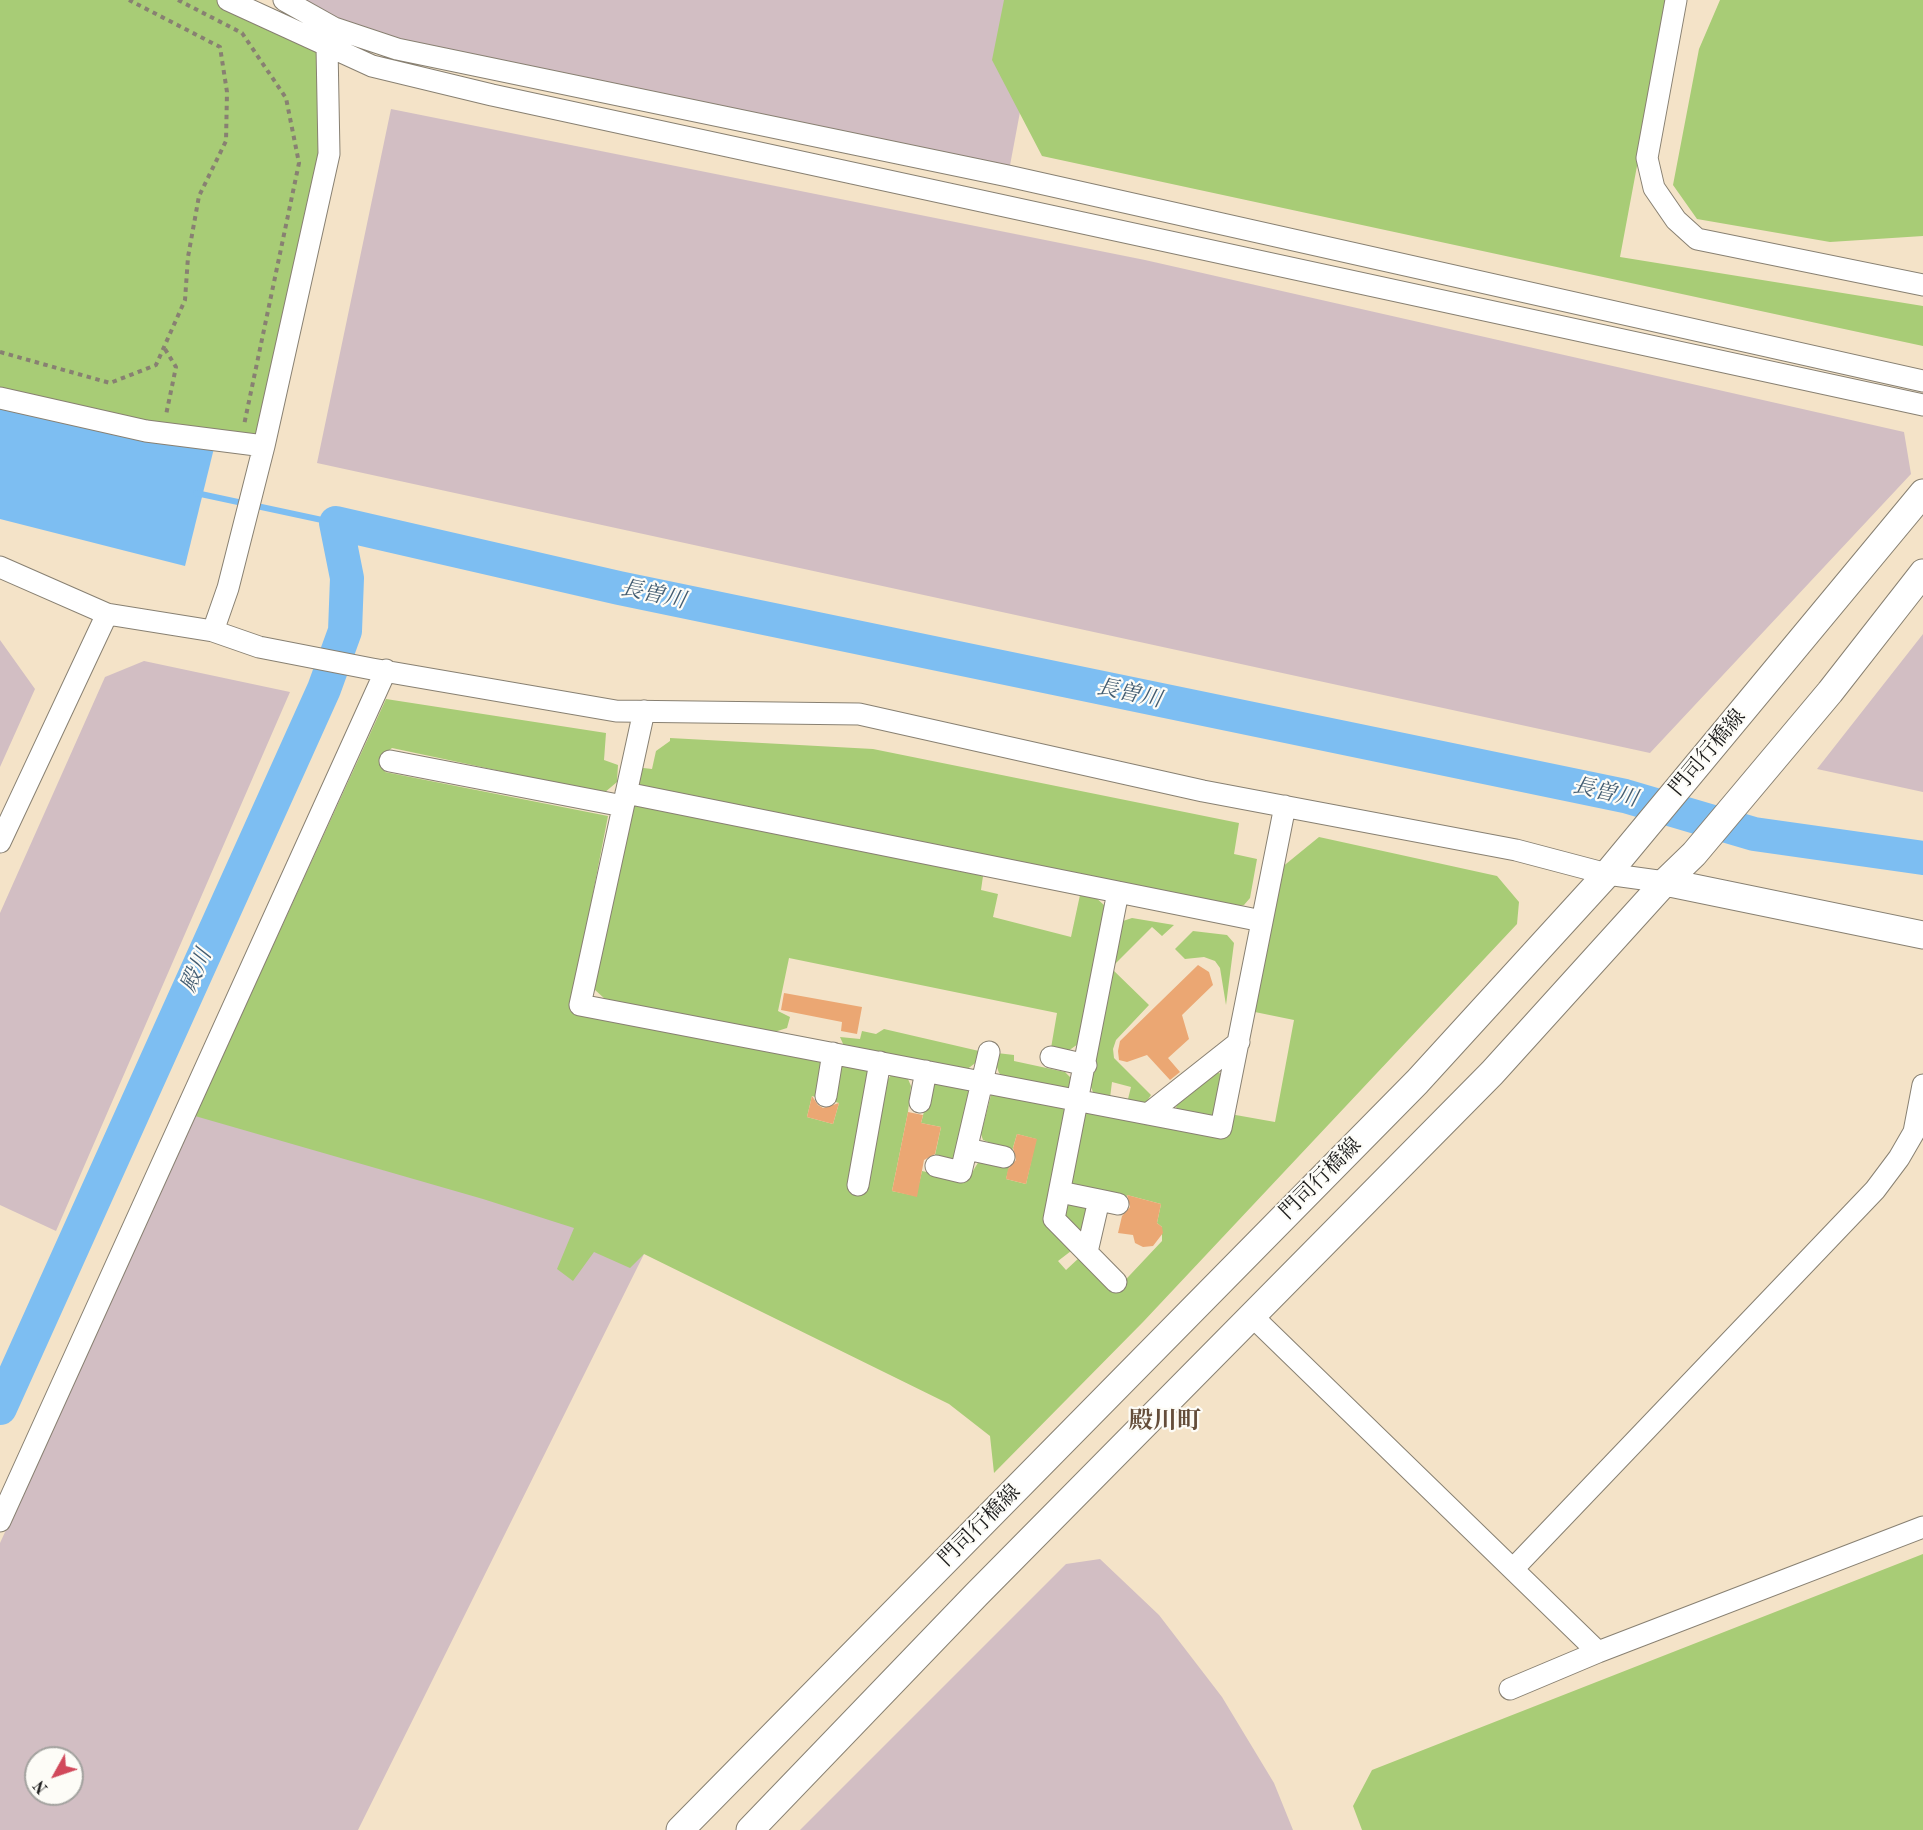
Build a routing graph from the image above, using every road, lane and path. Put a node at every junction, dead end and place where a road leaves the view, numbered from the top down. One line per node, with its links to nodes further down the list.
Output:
1 (129, 0): 8 (path)
2 (178, 0): 14 (path)
3 (228, 0): 6 (street)
4 (284, 0): 6 (street)
5 (1676, 0): 7 (street)
6 (331, 38): 10 (street); 12 (street); 15 (street)
7 (1923, 285)
8 (165, 349): 9 (path); 13 (path)
9 (0, 352)
10 (1923, 381)
11 (0, 398): 13 (street)
12 (1923, 405)
13 (162, 433): 14 (street)
14 (240, 443): 15 (street)
15 (264, 446): 20 (street)
16 (1923, 493): 27 (main road, 門司行橋線)
17 (0, 567): 19 (street)
18 (1923, 573): 28 (main road)
19 (108, 614): 20 (street); 26 (street)
20 (213, 631): 21 (street)
21 (379, 670): 22 (street); 53 (street)
22 (644, 711): 24 (street); 25 (street)
23 (390, 761): 24 (street)
24 (625, 799): 29 (street); 34 (street)
25 (1285, 806): 27 (street); 30 (street)
26 (0, 842)
27 (1607, 874): 28 (street); 58 (main road, 門司行橋線)
28 (1665, 882): 31 (main road); 52 (main road)
29 (1118, 892): 30 (street); 37 (street)
30 (1262, 921): 32 (street)
31 (1923, 935)
32 (1239, 1042): 44 (street); 44 (street)
33 (989, 1052): 39 (street)
34 (833, 1053): 36 (street); 41 (street)
35 (1051, 1057): 37 (street)
36 (880, 1062): 38 (street); 48 (street)
37 (1086, 1065): 42 (street)
38 (926, 1071): 39 (street); 43 (street)
39 (982, 1082): 42 (street); 45 (street)
40 (1923, 1085): 55 (street)
41 (826, 1096)
42 (1079, 1101): 44 (street); 49 (street)
43 (920, 1102)
44 (1148, 1114)
45 (967, 1149): 46 (street); 47 (street)
46 (1004, 1157)
47 (936, 1166)
48 (858, 1185)
49 (1060, 1192): 50 (street); 50 (street)
50 (1087, 1252): 51 (street)
51 (1116, 1282)
52 (1252, 1316): 55 (street); 59 (main road)
53 (0, 1521)
54 (1923, 1527): 56 (street)
55 (1513, 1569): 56 (street)
56 (1598, 1652): 57 (street)
57 (1510, 1689)
58 (681, 1830)
59 (750, 1830)

